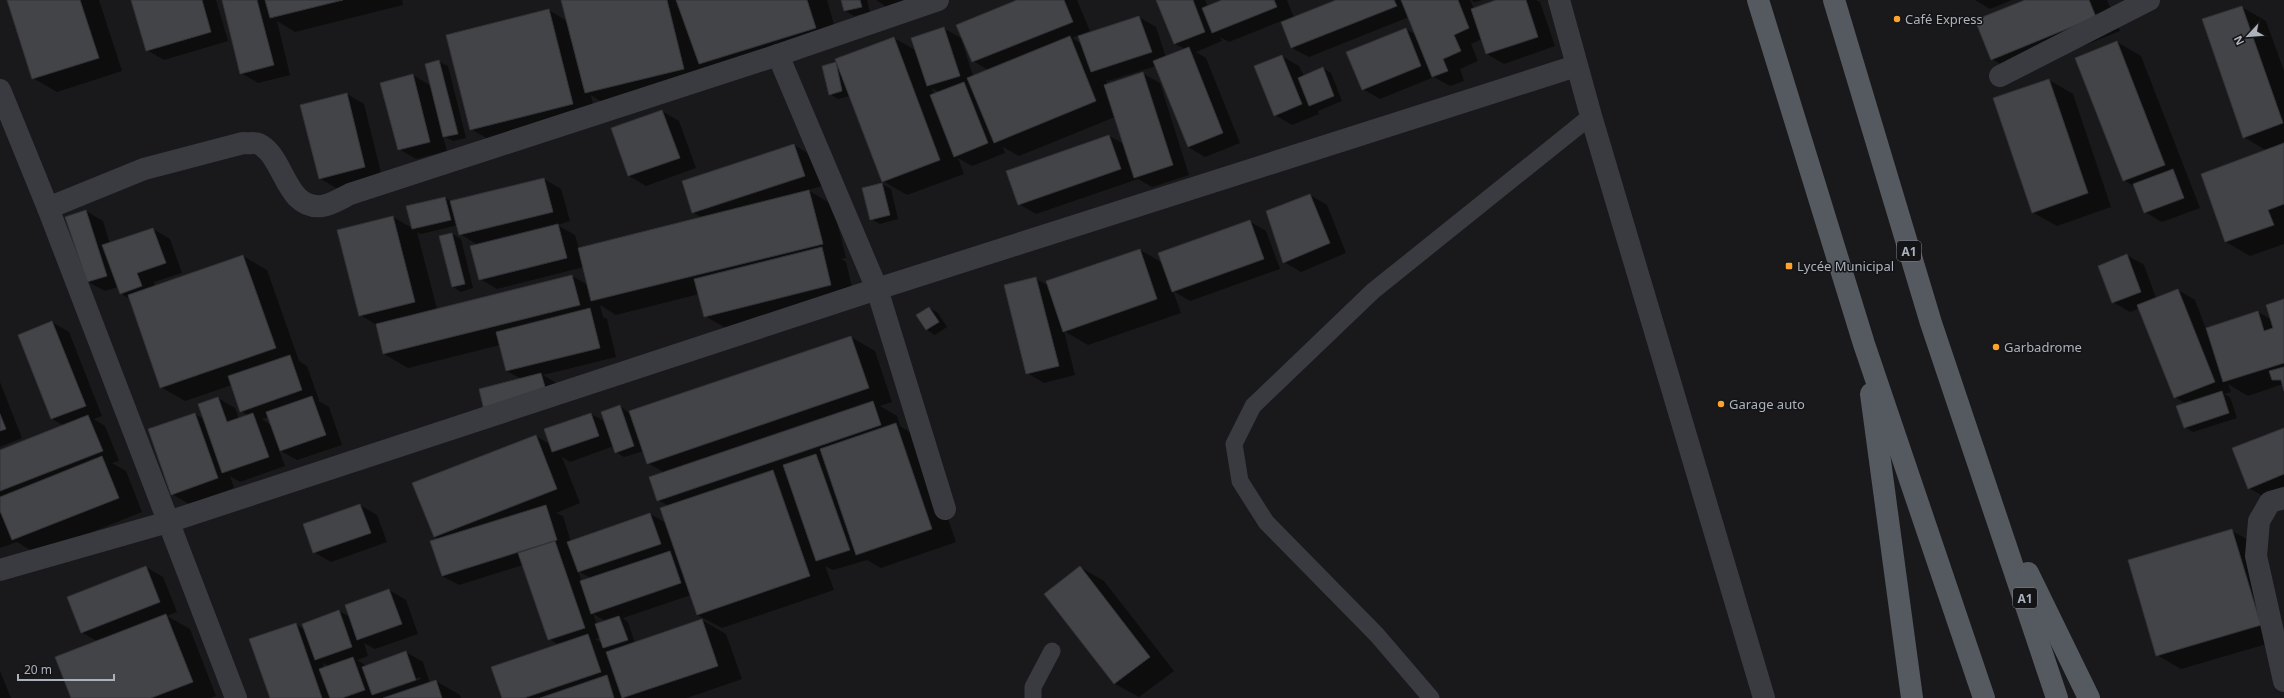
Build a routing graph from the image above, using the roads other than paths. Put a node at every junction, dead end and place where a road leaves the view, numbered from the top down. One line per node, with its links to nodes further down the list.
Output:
1 (938, 0): 6 (street)
2 (1559, 0): 7 (street)
3 (1758, 0): 13 (main road)
4 (1834, 0): 15 (main road, A1)
5 (2149, 0): 8 (street)
6 (778, 55): 11 (street); 12 (street)
7 (1576, 66): 10 (street); 12 (street)
8 (2000, 76)
9 (0, 90): 11 (street)
10 (1591, 116): 23 (lane); 24 (street)
11 (48, 208): 17 (street)
12 (877, 289): 16 (street); 17 (street)
13 (1864, 344): 25 (main road); 26 (main road)
14 (2284, 498): 20 (street)
15 (1992, 499): 27 (main road, A1); 28 (main road)
16 (945, 509)
17 (168, 522): 18 (street); 21 (street)
18 (0, 570)
19 (1052, 651): 22 (lane)
20 (2284, 681)
21 (236, 698)
22 (1033, 698)
23 (1431, 698)
24 (1764, 698)
25 (1912, 698)
26 (1984, 698)
27 (2057, 698)
28 (2090, 698)

